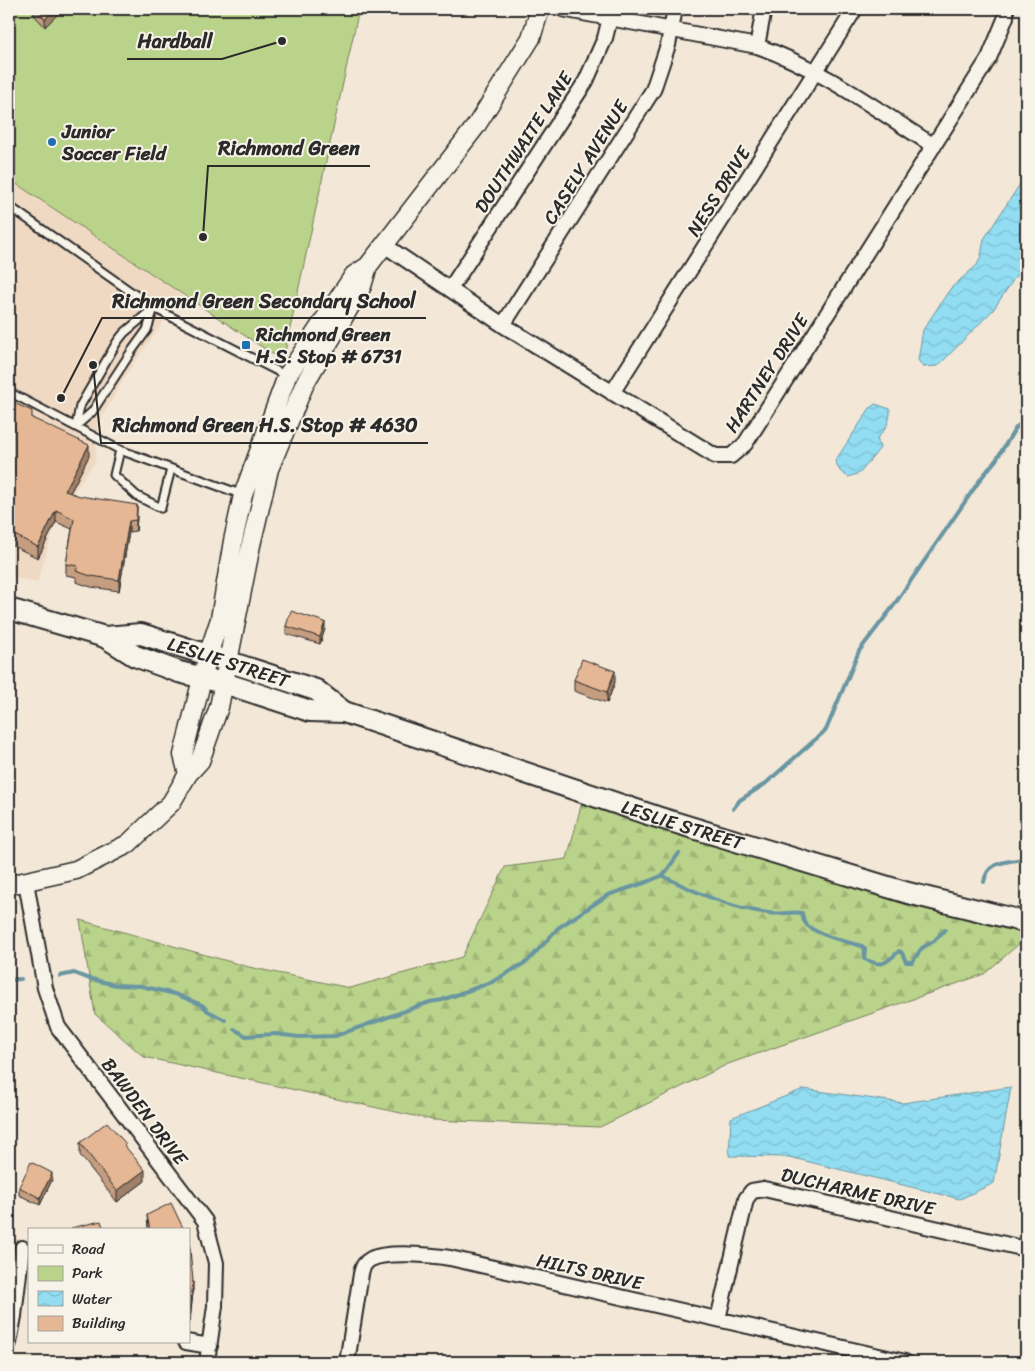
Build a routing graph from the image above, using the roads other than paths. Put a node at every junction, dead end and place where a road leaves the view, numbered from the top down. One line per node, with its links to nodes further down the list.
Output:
1 (540, 9): 13 (street)
2 (562, 9): 7 (street)
3 (675, 9): 8 (street, CASELY AVENUE)
4 (764, 9): 9 (street)
5 (855, 9): 10 (street, NESS DRIVE)
6 (1006, 9): 11 (street, HARTNEY DRIVE)
7 (611, 13): 8 (street); 15 (street, DOUTHWAITE LANE)
8 (671, 30): 9 (street); 17 (street, CASELY AVENUE)
9 (757, 46): 10 (street)
10 (816, 71): 11 (street); 21 (street, NESS DRIVE)
11 (934, 146): 21 (street, HARTNEY DRIVE)
12 (9, 206): 16 (lane)
13 (384, 245): 14 (street); 15 (street, HARTNEY DRIVE)
14 (368, 266): 18 (street); 19 (street)
15 (450, 289): 17 (street, HARTNEY DRIVE)
16 (154, 308): 18 (lane); 22 (lane); 22 (lane)
17 (503, 325): 21 (street, HARTNEY DRIVE)
18 (287, 376): 19 (street); 25 (street)
19 (305, 383): 29 (street)
20 (9, 392): 22 (lane)
21 (612, 393)
22 (76, 426): 23 (lane)
23 (120, 450): 24 (lane); 24 (lane)
24 (171, 469): 25 (lane)
25 (243, 495): 28 (street)
26 (9, 609): 27 (main road, LESLIE STREET)
27 (105, 637): 28 (main road, LESLIE STREET); 30 (main road, LESLIE STREET)
28 (208, 655): 29 (main road, LESLIE STREET); 30 (street)
29 (229, 662): 31 (street); 32 (main road, LESLIE STREET)
30 (203, 677): 31 (main road, LESLIE STREET); 33 (street)
31 (224, 683): 32 (main road, LESLIE STREET); 33 (street)
32 (344, 712): 35 (main road, LESLIE STREET)
33 (188, 774): 34 (street)
34 (17, 884): 43 (street, BAWDEN DRIVE)
35 (1026, 922)
36 (22, 1248): 38 (street)
37 (1026, 1249): 40 (street, DUCHARME DRIVE)
38 (14, 1316): 39 (street); 41 (street)
39 (28, 1318)
40 (718, 1319): 45 (street, HILTS DRIVE); 46 (street, HILTS DRIVE)
41 (9, 1343)
42 (190, 1343): 43 (street)
43 (210, 1346): 44 (street, BAWDEN DRIVE)
44 (207, 1362)
45 (347, 1362)
46 (905, 1362)

